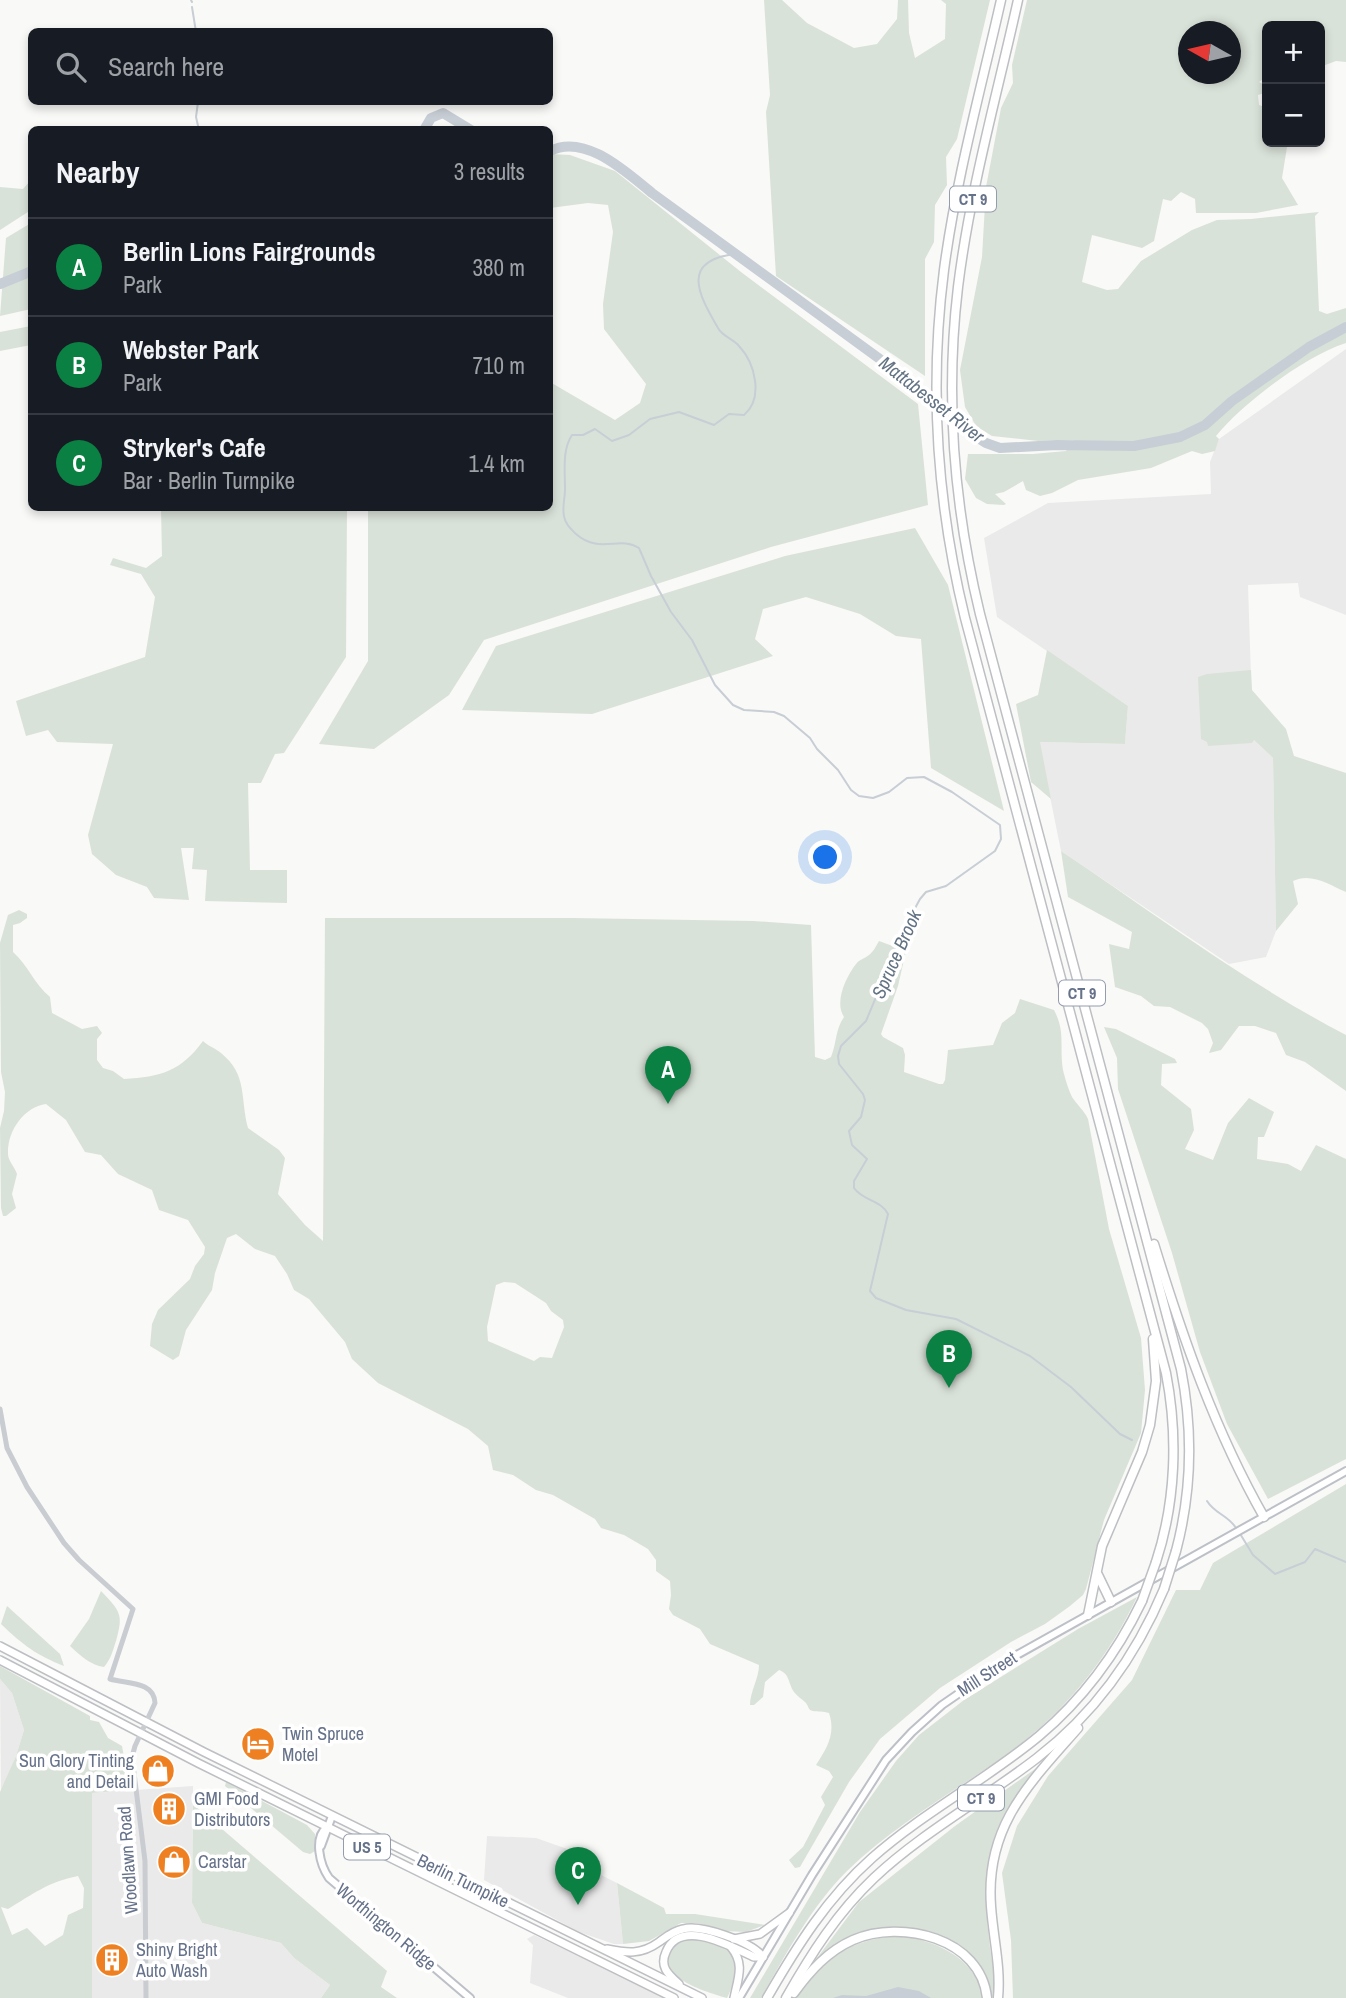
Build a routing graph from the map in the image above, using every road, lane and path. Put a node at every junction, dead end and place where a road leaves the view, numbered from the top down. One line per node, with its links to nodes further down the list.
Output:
1 (1001, 0): 4 (highway, CT 9)
2 (1018, 0): 3 (highway, CT 9)
3 (1143, 1224): 7 (highway); 13 (highway, CT 9, bridge)
4 (1152, 1318): 8 (highway); 28 (highway, CT 9, bridge)
5 (0, 1409): 14 (street)
6 (1346, 1471): 7 (main road, Mill Street)
7 (1264, 1517): 9 (main road, Mill Street)
8 (1096, 1569): 9 (highway); 10 (highway)
9 (1111, 1602): 10 (main road, Mill Street)
10 (1088, 1615): 18 (main road, Mill Street)
11 (0, 1646): 14 (highway, Berlin Turnpike / US 5)
12 (0, 1660): 15 (highway, Berlin Turnpike / US 5)
13 (1093, 1705): 29 (highway, CT 9); 31 (highway)
14 (146, 1723): 15 (street, Woodlawn Road); 16 (highway, Berlin Turnpike / US 5)
15 (141, 1734): 17 (highway, Berlin Turnpike / US 5); 24 (street, Woodlawn Road)
16 (332, 1816): 17 (main road, Worthington Ridge); 20 (highway, Berlin Turnpike / US 5)
17 (327, 1827): 25 (main road, Worthington Ridge); 26 (highway, Berlin Turnpike / US 5)
18 (789, 1913): 19 (highway); 21 (main road, Mill Street)
19 (731, 1942): 20 (highway); 21 (highway); 22 (highway); 23 (highway)
20 (598, 1948): 22 (highway, Berlin Turnpike / US 5)
21 (763, 1958): 23 (main road, Mill Street)
22 (684, 1990): 27 (highway, Berlin Turnpike / US 5)
23 (737, 1996)
24 (146, 1998)
25 (470, 1998)
26 (674, 1998)
27 (702, 1998)
28 (768, 1998)
29 (788, 1998): 30 (highway)
30 (987, 1998)
31 (998, 1998)

